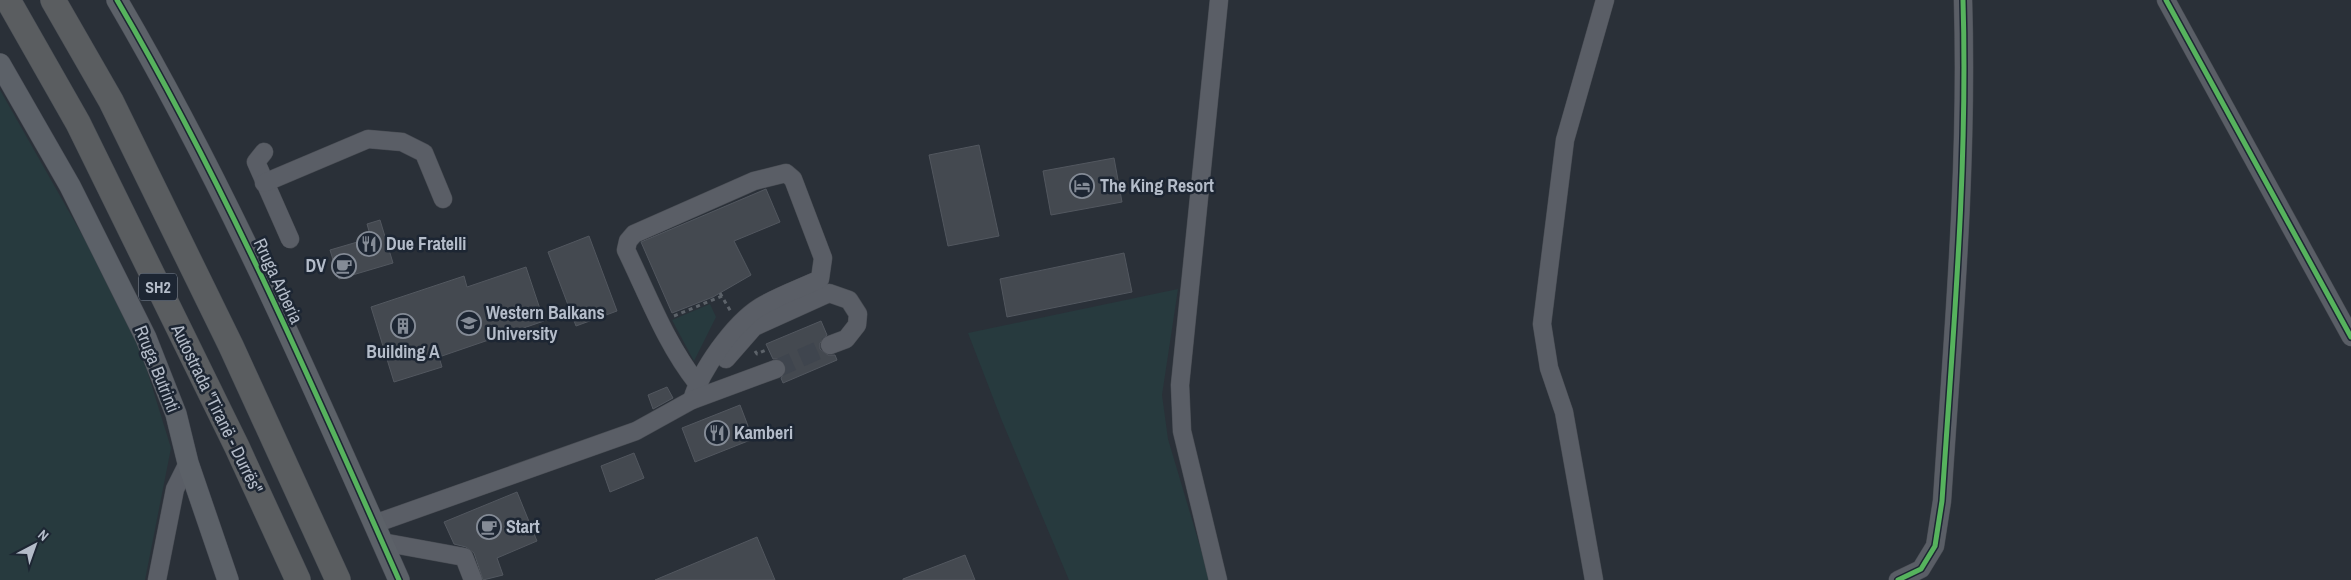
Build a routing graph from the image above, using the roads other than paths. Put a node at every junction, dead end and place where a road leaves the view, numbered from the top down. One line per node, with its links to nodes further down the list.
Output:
1 (8, 0): 21 (highway, Autostrada "Tiranë - Durrës" / SH2)
2 (53, 0): 22 (highway, Autostrada "Tiranë - Durrës" / SH2)
3 (117, 0): 18 (main road, Rruga Arberia)
4 (1219, 0): 25 (street)
5 (1605, 0): 26 (street)
6 (1963, 0): 27 (street)
7 (2166, 0): 13 (street)
8 (0, 64): 17 (main road, Rruga Butrinti)
9 (264, 152): 10 (street)
10 (264, 184): 11 (street); 12 (street)
11 (444, 199)
12 (290, 239)
13 (2351, 337)
14 (830, 345): 16 (street)
15 (776, 369): 16 (street)
16 (694, 391): 16 (street); 18 (street)
17 (188, 463): 19 (street); 20 (main road, Rruga Butrinti)
18 (378, 533): 23 (main road, Rruga Arberia); 24 (street)
19 (157, 580)
20 (228, 580)
21 (298, 580)
22 (338, 580)
23 (399, 580)
24 (474, 580)
25 (1218, 580)
26 (1594, 580)
27 (1898, 580)

